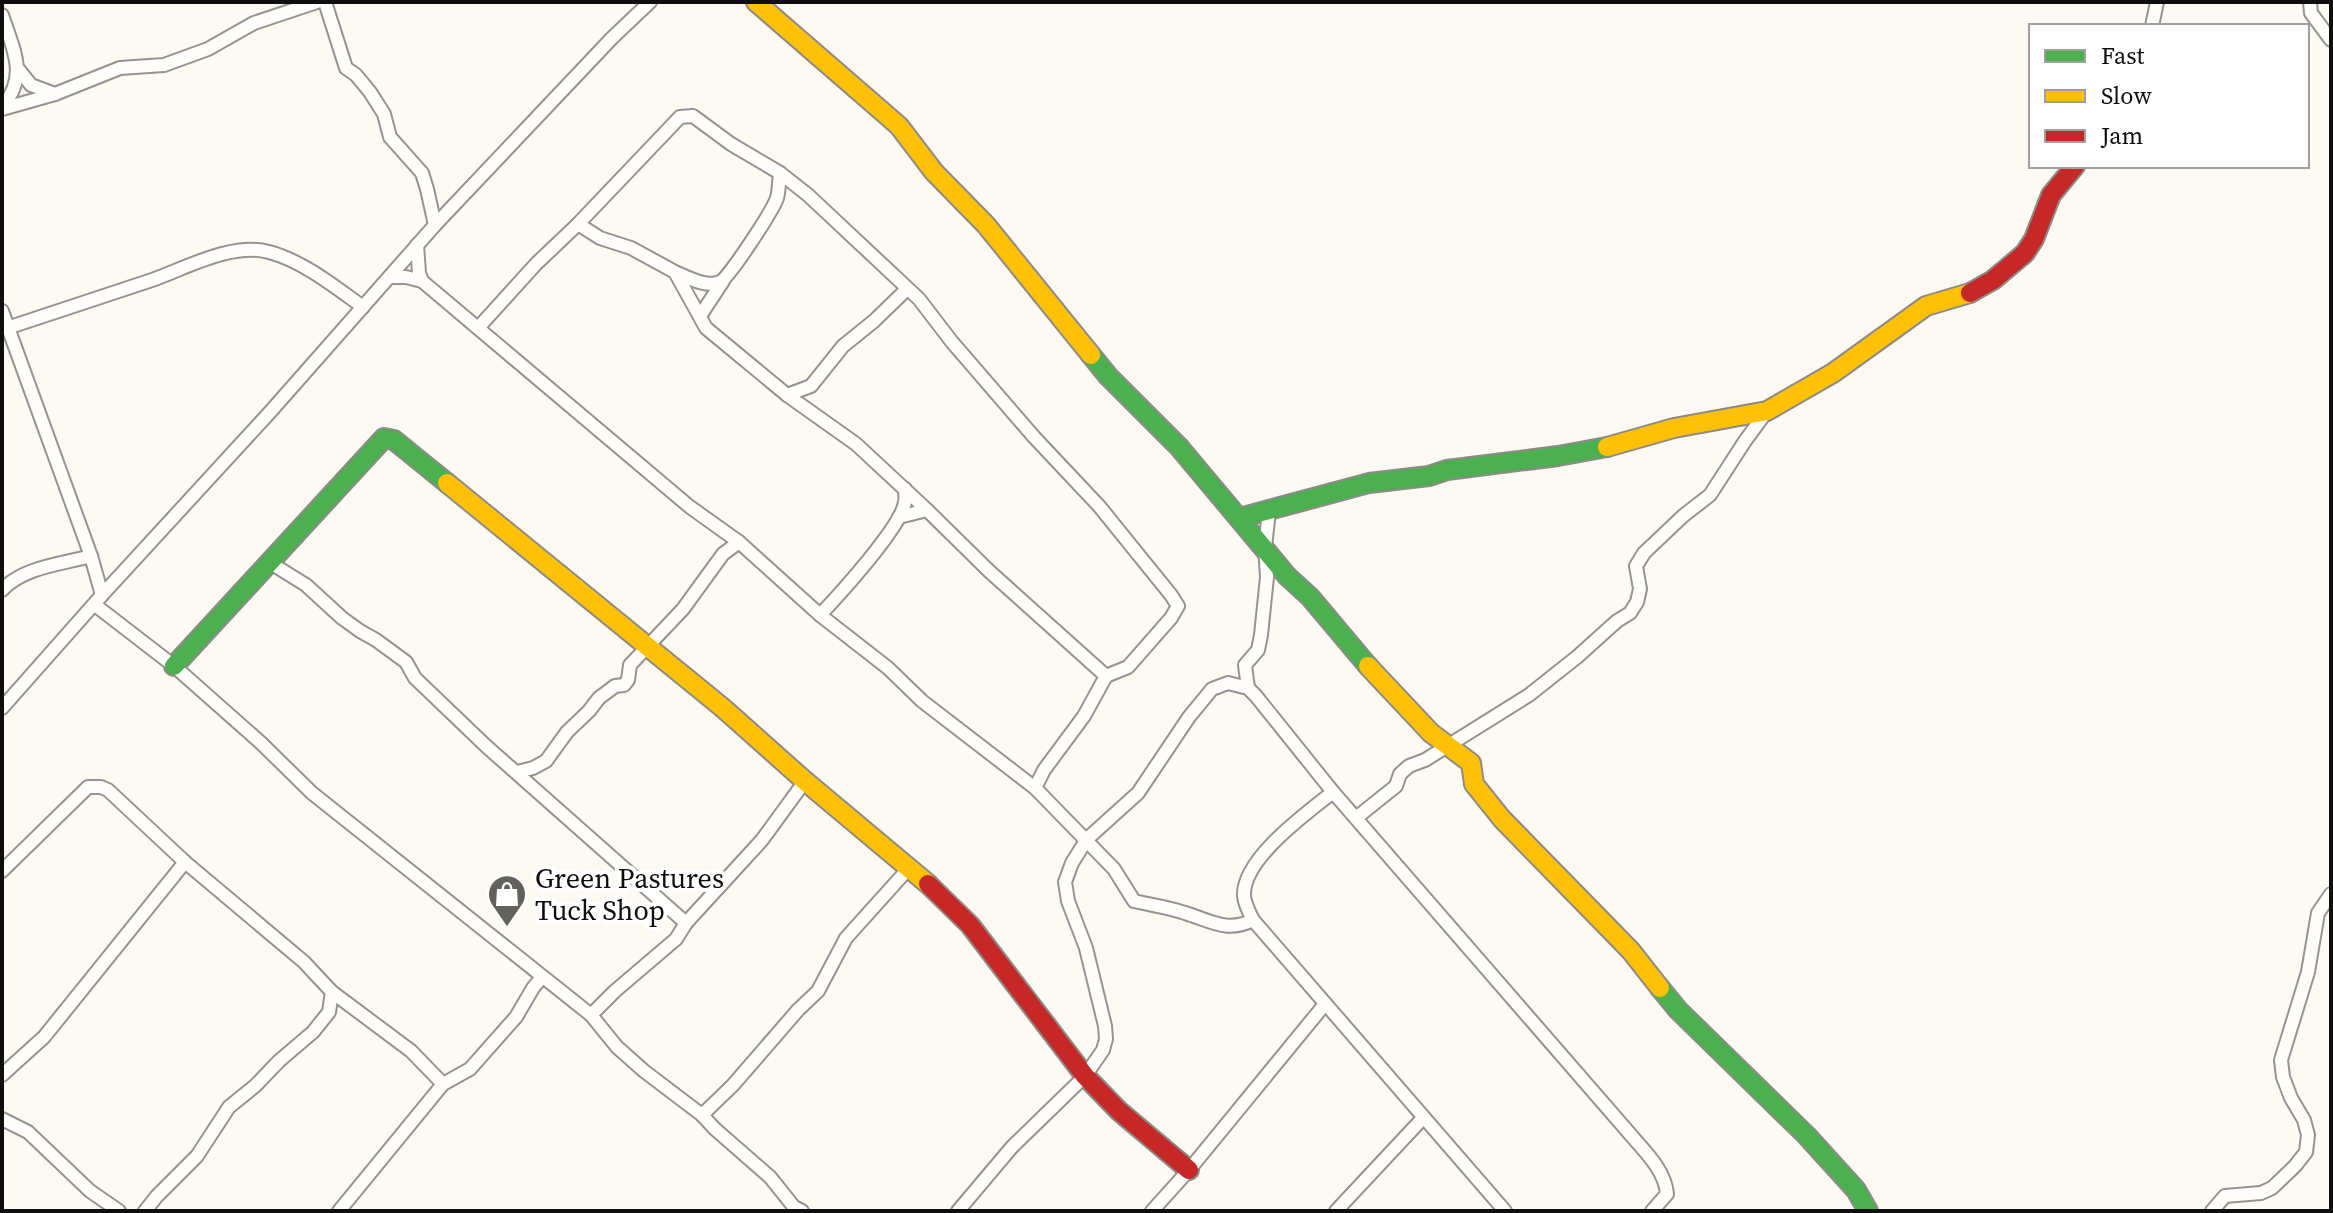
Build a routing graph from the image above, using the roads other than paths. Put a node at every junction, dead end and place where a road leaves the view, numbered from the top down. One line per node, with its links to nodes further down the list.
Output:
1 (317, 2): 11 (street)
2 (325, 2): 18 (street)
3 (650, 2): 18 (street)
4 (756, 2): 36 (street)
5 (2157, 2): 8 (street)
6 (2310, 2): 9 (street)
7 (2, 15): 10 (street)
8 (2152, 24)
9 (2331, 40)
10 (19, 70): 11 (street); 12 (street)
11 (55, 94): 12 (street)
12 (2, 108)
13 (2073, 168): 31 (street)
14 (780, 173): 15 (street); 16 (street); 17 (street)
15 (802, 190): 16 (street); 24 (street)
16 (777, 198): 23 (street)
17 (578, 224): 20 (street); 29 (street)
18 (435, 225): 19 (street)
19 (417, 245): 21 (street); 22 (street)
20 (675, 272): 23 (street); 27 (street)
21 (390, 277): 22 (street); 25 (street)
22 (422, 281): 29 (street)
23 (723, 281): 27 (street)
24 (907, 289): 30 (street); 47 (street)
25 (363, 307): 28 (street); 42 (street)
26 (2, 311): 28 (street)
27 (700, 316): 30 (street)
28 (7, 328): 39 (street)
29 (478, 328): 37 (street)
30 (787, 395): 32 (street)
31 (1767, 411): 34 (street); 51 (street)
32 (905, 489): 33 (street); 35 (street)
33 (927, 510): 35 (street); 47 (street)
34 (1269, 511): 36 (street); 38 (street)
35 (899, 517): 43 (street)
36 (1239, 518): 38 (street)
37 (739, 542): 43 (street); 44 (street)
38 (1265, 547): 45 (street); 51 (street)
39 (91, 556): 41 (street); 42 (street)
40 (269, 562): 44 (street); 46 (street); 52 (street)
41 (2, 590)
42 (98, 600): 46 (street); 50 (street)
43 (820, 615): 54 (street)
44 (645, 647): 52 (street); 53 (street)
45 (1245, 665): 48 (street); 49 (street)
46 (174, 666): 64 (street)
47 (1106, 676): 54 (street)
48 (1228, 683): 49 (street); 57 (street)
49 (1248, 688): 55 (street)
50 (2, 708)
51 (1447, 746): 56 (street); 84 (street)
52 (517, 772): 63 (street)
53 (805, 781): 59 (street); 63 (street)
54 (1035, 788): 57 (street)
55 (1333, 792): 56 (street); 62 (street)
56 (1356, 818): 83 (street)
57 (1087, 839): 62 (street); 69 (street)
58 (185, 862): 60 (street); 65 (street); 68 (street)
59 (909, 868): 69 (street); 71 (street)
60 (2, 871)
61 (2331, 894): 85 (street)
62 (1253, 920): 66 (street)
63 (686, 923): 67 (street)
64 (542, 977): 67 (street); 70 (street)
65 (332, 992): 70 (street); 77 (street)
66 (1325, 1004): 72 (street); 74 (street)
67 (591, 1015): 71 (street)
68 (2, 1075)
69 (1085, 1076): 74 (street); 80 (street)
70 (443, 1084): 78 (street)
71 (702, 1115): 79 (street)
72 (1423, 1118): 81 (street); 82 (street)
73 (2, 1119): 76 (street)
74 (1189, 1170): 75 (street)
75 (1156, 1210)
76 (119, 1211)
77 (145, 1211)
78 (339, 1211)
79 (802, 1211)
80 (958, 1211)
81 (1336, 1211)
82 (1505, 1211)
83 (1652, 1211)
84 (1868, 1211)
85 (2212, 1211)

